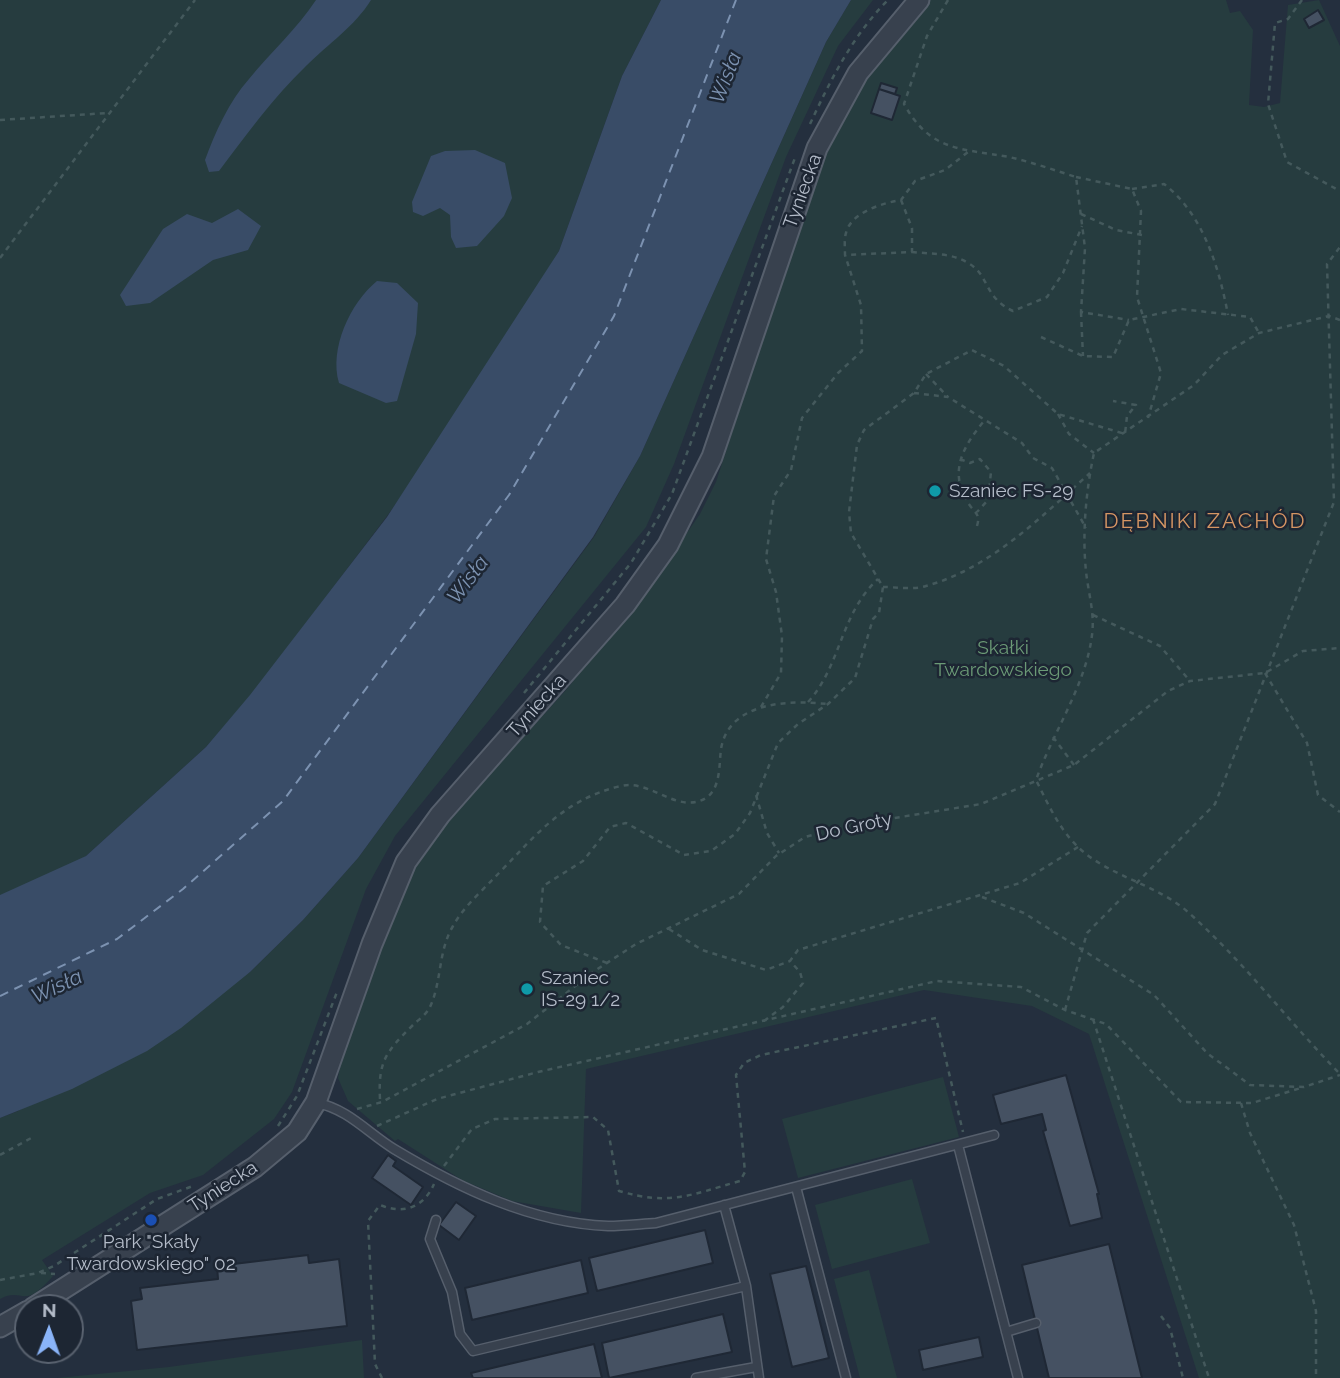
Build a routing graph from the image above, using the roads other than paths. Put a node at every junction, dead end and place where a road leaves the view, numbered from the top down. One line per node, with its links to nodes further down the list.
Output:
1 (919, 0): 2 (street, Tyniecka)
2 (316, 1102): 6 (lane); 9 (street, Tyniecka)
3 (994, 1135): 4 (lane)
4 (958, 1145): 5 (lane); 11 (lane)
5 (796, 1186): 6 (lane); 15 (lane)
6 (724, 1205): 8 (lane)
7 (436, 1220): 8 (lane)
8 (746, 1286): 12 (lane)
9 (56, 1294)
10 (1036, 1323): 11 (lane)
11 (1006, 1332): 16 (lane)
12 (756, 1367): 13 (lane); 14 (lane)
13 (696, 1378)
14 (759, 1378)
15 (846, 1378)
16 (1018, 1378)

